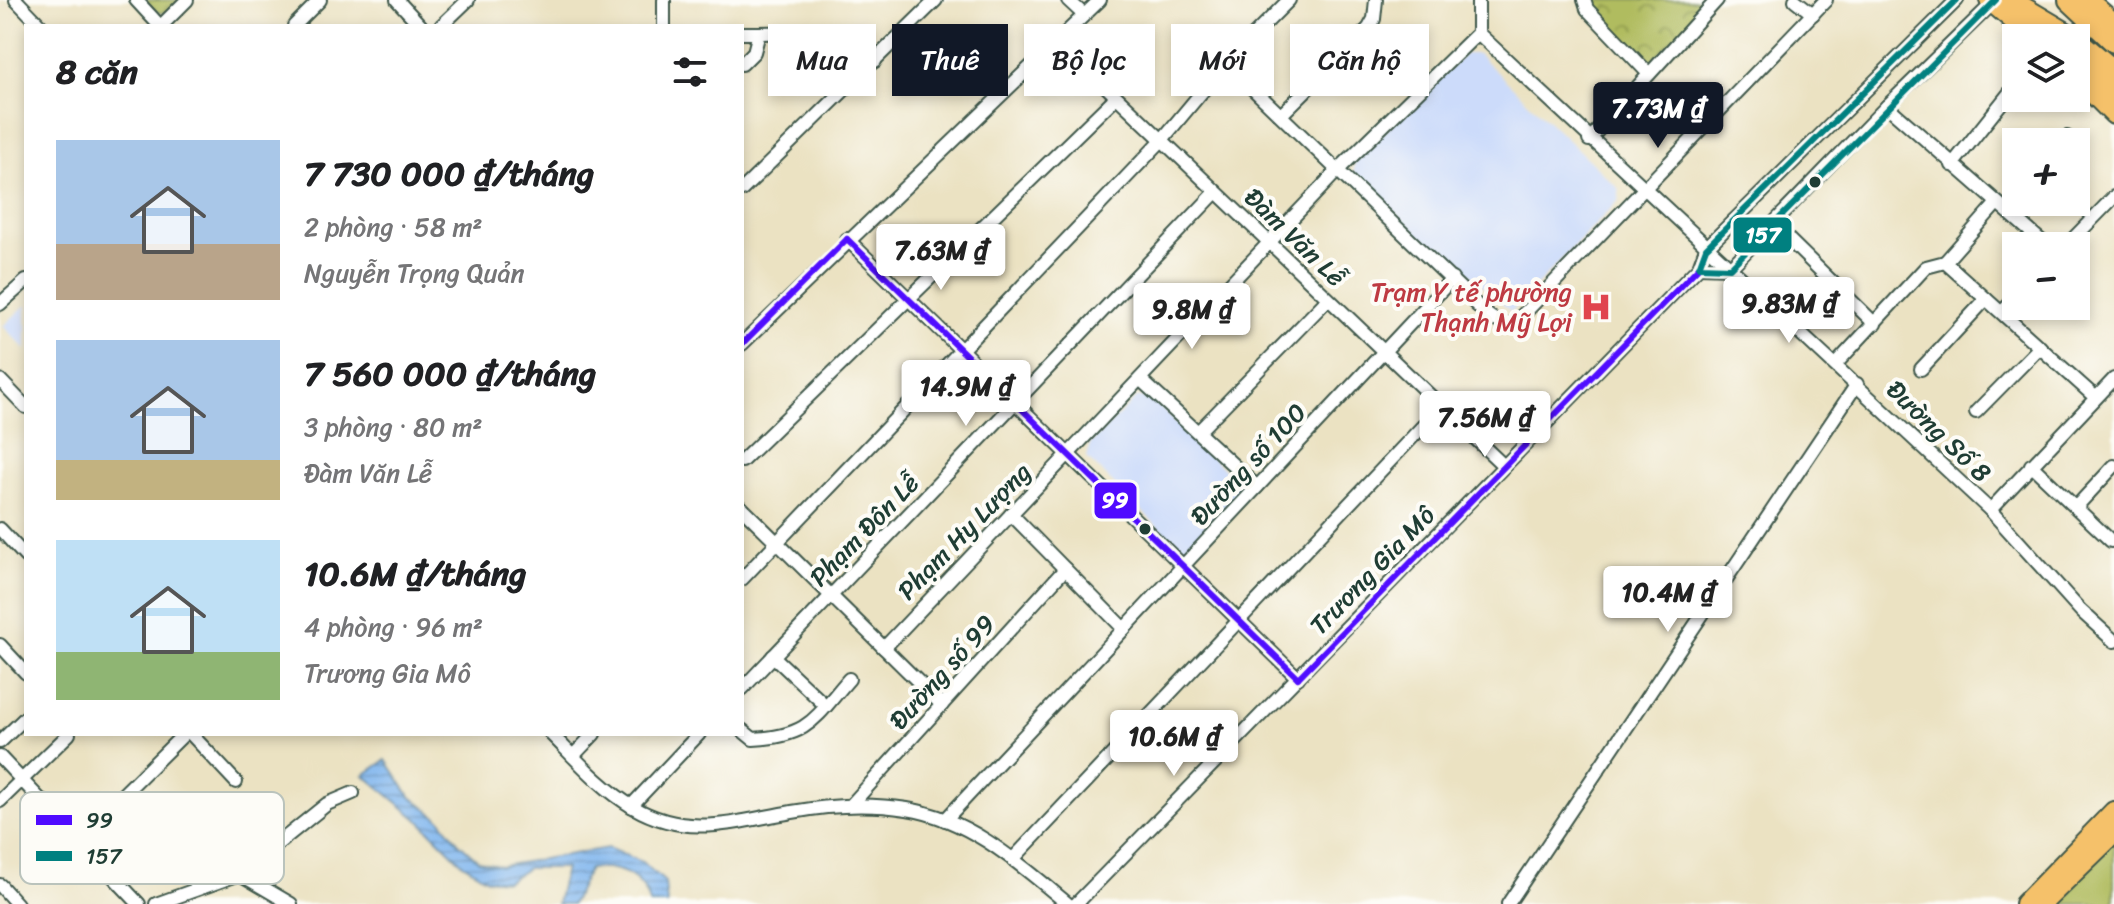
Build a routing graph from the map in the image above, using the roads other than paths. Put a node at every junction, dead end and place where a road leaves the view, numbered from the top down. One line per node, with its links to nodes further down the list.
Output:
1 (16, 0): 26 (street)
2 (136, 0): 27 (street)
3 (187, 0): 28 (street)
4 (320, 0): 29 (street)
5 (397, 0): 30 (street)
6 (468, 0): 31 (street)
7 (664, 0): 32 (street)
8 (936, 0): 46 (street)
9 (1068, 0): 25 (street)
10 (1100, 0): 25 (street)
11 (1289, 0): 34 (street)
12 (1376, 0): 63 (street)
13 (1478, 0): 42 (street)
14 (1584, 0): 51 (street)
15 (1717, 0): 51 (street)
16 (1795, 0): 24 (street)
17 (1826, 0): 24 (street)
18 (2069, 0): 44 (main road)
19 (2087, 0): 39 (main road)
20 (2102, 0): 23 (main road)
21 (2000, 1): 35 (street); 36 (main road); 37 (main road); 38 (main road)
22 (1954, 3): 35 (street); 79 (street, Trương Gia Mô)
23 (2114, 10)
24 (1813, 14): 69 (street)
25 (1084, 15): 33 (street)
26 (39, 24)
27 (158, 24)
28 (162, 24)
29 (296, 24)
30 (419, 24)
31 (443, 24)
32 (664, 24)
33 (1074, 24)
34 (1265, 24)
35 (1972, 24): 61 (street)
36 (2021, 24)
37 (2032, 24)
38 (2047, 24)
39 (2114, 24)
40 (744, 33): 41 (street)
41 (759, 33): 43 (street); 47 (street)
42 (1478, 33): 64 (street, Đường Số 8); 67 (street, Phạm Hy Lượng)
43 (768, 34)
44 (2114, 42)
45 (2090, 50): 50 (main road)
46 (876, 60)
47 (744, 62)
48 (1024, 70): 77 (street)
49 (2090, 70): 54 (main road)
50 (2114, 71)
51 (1649, 74): 64 (street)
52 (2090, 78): 59 (main road)
53 (2090, 90): 62 (main road)
54 (2114, 90)
55 (839, 96): 68 (street)
56 (1198, 96): 65 (street)
57 (1261, 96): 63 (street)
58 (1116, 97): 65 (street, Đàm Văn Lễ); 85 (street)
59 (2114, 99)
60 (2002, 102): 66 (street)
61 (1887, 106): 66 (street); 74 (street)
62 (2114, 114)
63 (1281, 115): 67 (street)
64 (1589, 140): 69 (street, Đường Số 8)
65 (1161, 141): 70 (street, Đàm Văn Lễ); 94 (street)
66 (1952, 165): 72 (street)
67 (1338, 170): 78 (street, Phạm Hy Lượng); 83 (street)
68 (744, 188)
69 (1645, 190): 79 (street, Đường Số 8); 83 (street)
70 (1216, 192): 78 (street, Đàm Văn Lễ); 103 (street, Phạm Đôn Lễ)
71 (2114, 197): 76 (street)
72 (2002, 207): 80 (street)
73 (2012, 216): 75 (street)
74 (1774, 225): 82 (street); 91 (street)
75 (2031, 232)
76 (2080, 232)
77 (847, 239): 85 (street); 92 (street)
78 (1271, 245): 86 (street, Đàm Văn Lễ); 98 (street, Phạm Hy Lượng)
79 (1706, 248): 81 (street, Trương Gia Mô); 82 (street, Đường Số 8)
80 (1945, 262): 87 (street); 91 (street)
81 (1699, 267): 82 (street); 111 (street, Trương Gia Mô)
82 (1730, 268): 96 (street, Đường Số 8)
83 (1452, 279): 95 (street, Đường số 100)
84 (24, 283): 88 (street)
85 (908, 299): 94 (street); 109 (street)
86 (1328, 299): 95 (street, Đàm Văn Lễ); 107 (street)
87 (1986, 299): 89 (street); 97 (street)
88 (0, 304)
89 (2002, 312)
90 (2011, 320): 93 (street)
91 (1875, 324): 96 (street)
92 (744, 342)
93 (2040, 347): 102 (street); 106 (street)
94 (961, 350): 103 (street); 120 (street)
95 (1384, 352): 105 (street, Đàm Văn Lễ); 113 (street, Đường số 100)
96 (1836, 364): 101 (street, Đường Số 8)
97 (1921, 369)
98 (1140, 379): 107 (street); 108 (street, Phạm Hy Lượng)
99 (2114, 379): 102 (street)
100 (0, 380): 104 (street)
101 (1857, 384): 116 (street, Đường Số 8); 172 (street)
102 (2095, 397): 110 (street)
103 (1015, 403): 108 (street); 125 (street, Phạm Đôn Lễ)
104 (24, 405)
105 (1441, 407): 111 (street, Đàm Văn Lễ); 126 (street)
106 (1976, 412)
107 (1198, 432): 113 (street)
108 (1068, 454): 117 (street, Phạm Hy Lượng); 122 (street)
109 (744, 459)
110 (2031, 465): 114 (street); 116 (street)
111 (1504, 466): 133 (street, Trương Gia Mô)
112 (2114, 466): 114 (street)
113 (1257, 487): 122 (street, Đường số 100)
114 (2076, 507): 119 (street)
115 (744, 510): 120 (street)
116 (1990, 510): 128 (street, Đường Số 8)
117 (1011, 514): 123 (street); 130 (street, Phạm Hy Lượng)
118 (0, 529): 121 (street)
119 (2111, 541)
120 (777, 542): 124 (street); 125 (street)
121 (24, 555)
122 (1183, 566): 126 (street); 127 (street, Đường số 100)
123 (1065, 569): 127 (street); 136 (street, Đường số 99)
124 (744, 577)
125 (831, 596): 130 (street); 131 (street, Phạm Đôn Lễ)
126 (1237, 619): 133 (street); 161 (street)
127 (1124, 629): 158 (street, Đường số 100)
128 (2114, 641)
129 (0, 645): 132 (street)
130 (884, 648): 136 (street)
131 (773, 656): 135 (street, Phạm Đôn Lễ); 137 (street)
132 (24, 671)
133 (1298, 678): 171 (street, Trương Gia Mô)
134 (849, 679): 137 (street)
135 (744, 687)
136 (942, 705): 155 (street, Đường số 99)
137 (826, 706): 139 (street)
138 (24, 719): 146 (street)
139 (744, 732)
140 (67, 736): 149 (street)
141 (182, 736): 152 (street)
142 (193, 736): 150 (street)
143 (553, 736): 147 (street)
144 (592, 736): 147 (street)
145 (697, 736): 156 (street)
146 (0, 742)
147 (573, 756): 156 (street)
148 (0, 757): 149 (street)
149 (21, 779): 151 (street); 154 (street)
150 (236, 782)
151 (33, 792)
152 (125, 792)
153 (353, 793): 160 (street)
154 (0, 801)
155 (851, 805): 156 (street); 158 (street)
156 (631, 806)
157 (2114, 812): 173 (main road)
158 (945, 820): 161 (street)
159 (2114, 831): 174 (highway)
160 (284, 839)
161 (1013, 859): 170 (street)
162 (120, 884): 167 (street)
163 (212, 884): 168 (street)
164 (257, 884): 169 (street)
165 (0, 885): 166 (street)
166 (17, 904)
167 (139, 904)
168 (156, 904)
169 (291, 904)
170 (1068, 904)
171 (1076, 904)
172 (1508, 904)
173 (2025, 904)
174 (2039, 904)

